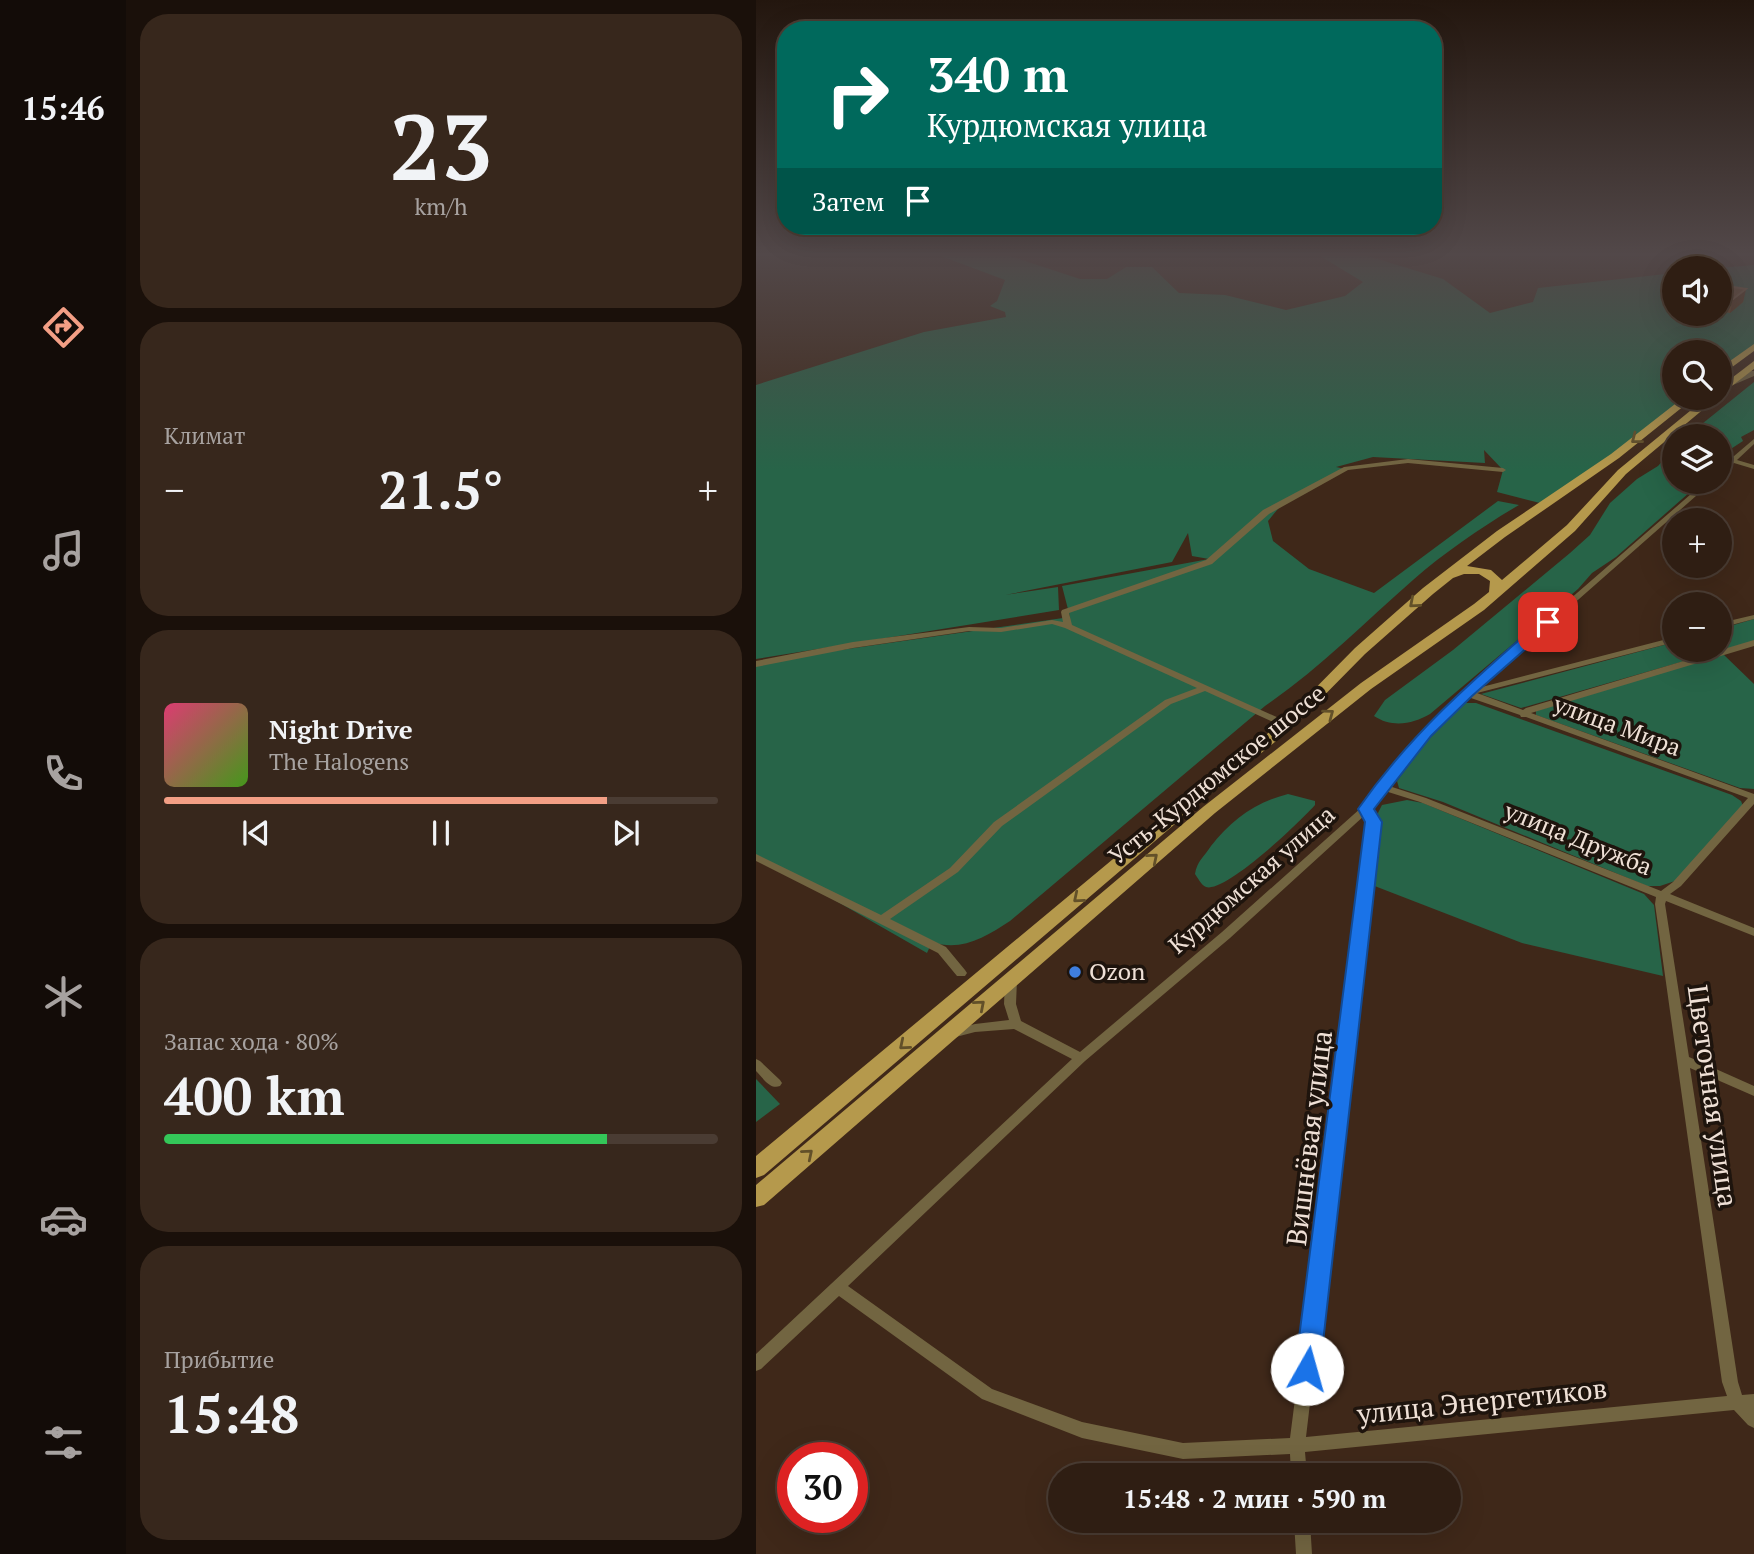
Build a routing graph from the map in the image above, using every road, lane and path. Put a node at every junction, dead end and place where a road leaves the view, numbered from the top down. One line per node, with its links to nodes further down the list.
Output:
1 (1754, 347): 2 (main road)
2 (1732, 364)
3 (1754, 364): 5 (main road)
4 (1754, 373): 6 (street)
5 (1732, 382)
6 (1732, 383)
7 (1673, 410): 14 (main road, Усть-Курдюмское шоссе, one-way to 14)
8 (1697, 410): 15 (main road, Усть-Курдюмское шоссе)
9 (1754, 441): 10 (street)
10 (1733, 461): 11 (street)
11 (1754, 467)
12 (1503, 470): 20 (street)
13 (1695, 494): 25 (street, Курдюмская улица)
14 (1481, 549): 15 (main road); 16 (main road, Усть-Курдюмское шоссе)
15 (1526, 567): 17 (main road, Усть-Курдюмское шоссе)
16 (1444, 578): 17 (main road); 27 (main road, Усть-Курдюмское шоссе, one-way to 27)
17 (1495, 593): 36 (main road, Усть-Курдюмское шоссе, one-way to 17)
18 (1754, 617): 19 (street)
19 (1732, 623)
20 (1068, 625): 23 (street); 24 (street)
21 (1662, 643): 25 (street)
22 (1754, 643): 26 (street)
23 (756, 664)
24 (1202, 688): 27 (street); 33 (street)
25 (1467, 693): 26 (street, улица Мира); 28 (street, Курдюмская улица)
26 (1524, 715): 29 (street, улица Мира)
27 (1287, 725): 44 (main road, Усть-Курдюмское шоссе, one-way to 44)
28 (1385, 788): 30 (street, Курдюмская улица); 32 (street, улица Дружба)
29 (1754, 798): 32 (street)
30 (1366, 809): 39 (street, Курдюмская улица); 51 (street, Вишнёвая улица)
31 (756, 857): 33 (street)
32 (1662, 895): 34 (street, улица Дружба); 40 (street, Цветочная улица)
33 (883, 919): 35 (street)
34 (1754, 932)
35 (961, 973)
36 (1012, 978): 37 (street); 38 (main road, Усть-Курдюмское шоссе, one-way to 36)
37 (1016, 1024): 38 (street); 39 (street)
38 (945, 1036): 45 (main road, Усть-Курдюмское шоссе, one-way to 38)
39 (1081, 1058): 46 (street, Курдюмская улица)
40 (1683, 1060): 43 (street); 49 (street, Цветочная улица)
41 (756, 1064): 42 (street)
42 (776, 1083)
43 (1754, 1091)
44 (756, 1169)
45 (756, 1198)
46 (838, 1287): 47 (street, Курдюмская улица); 51 (street, улица Энергетиков)
47 (756, 1364)
48 (1754, 1401): 49 (street, улица Энергетиков)
49 (1737, 1402): 50 (street, Цветочная улица); 51 (street, улица Энергетиков)
50 (1754, 1420)
51 (1297, 1446): 52 (street, Вишнёвая улица)
52 (1298, 1463)
53 (1303, 1533): 54 (street)
54 (1304, 1554)

